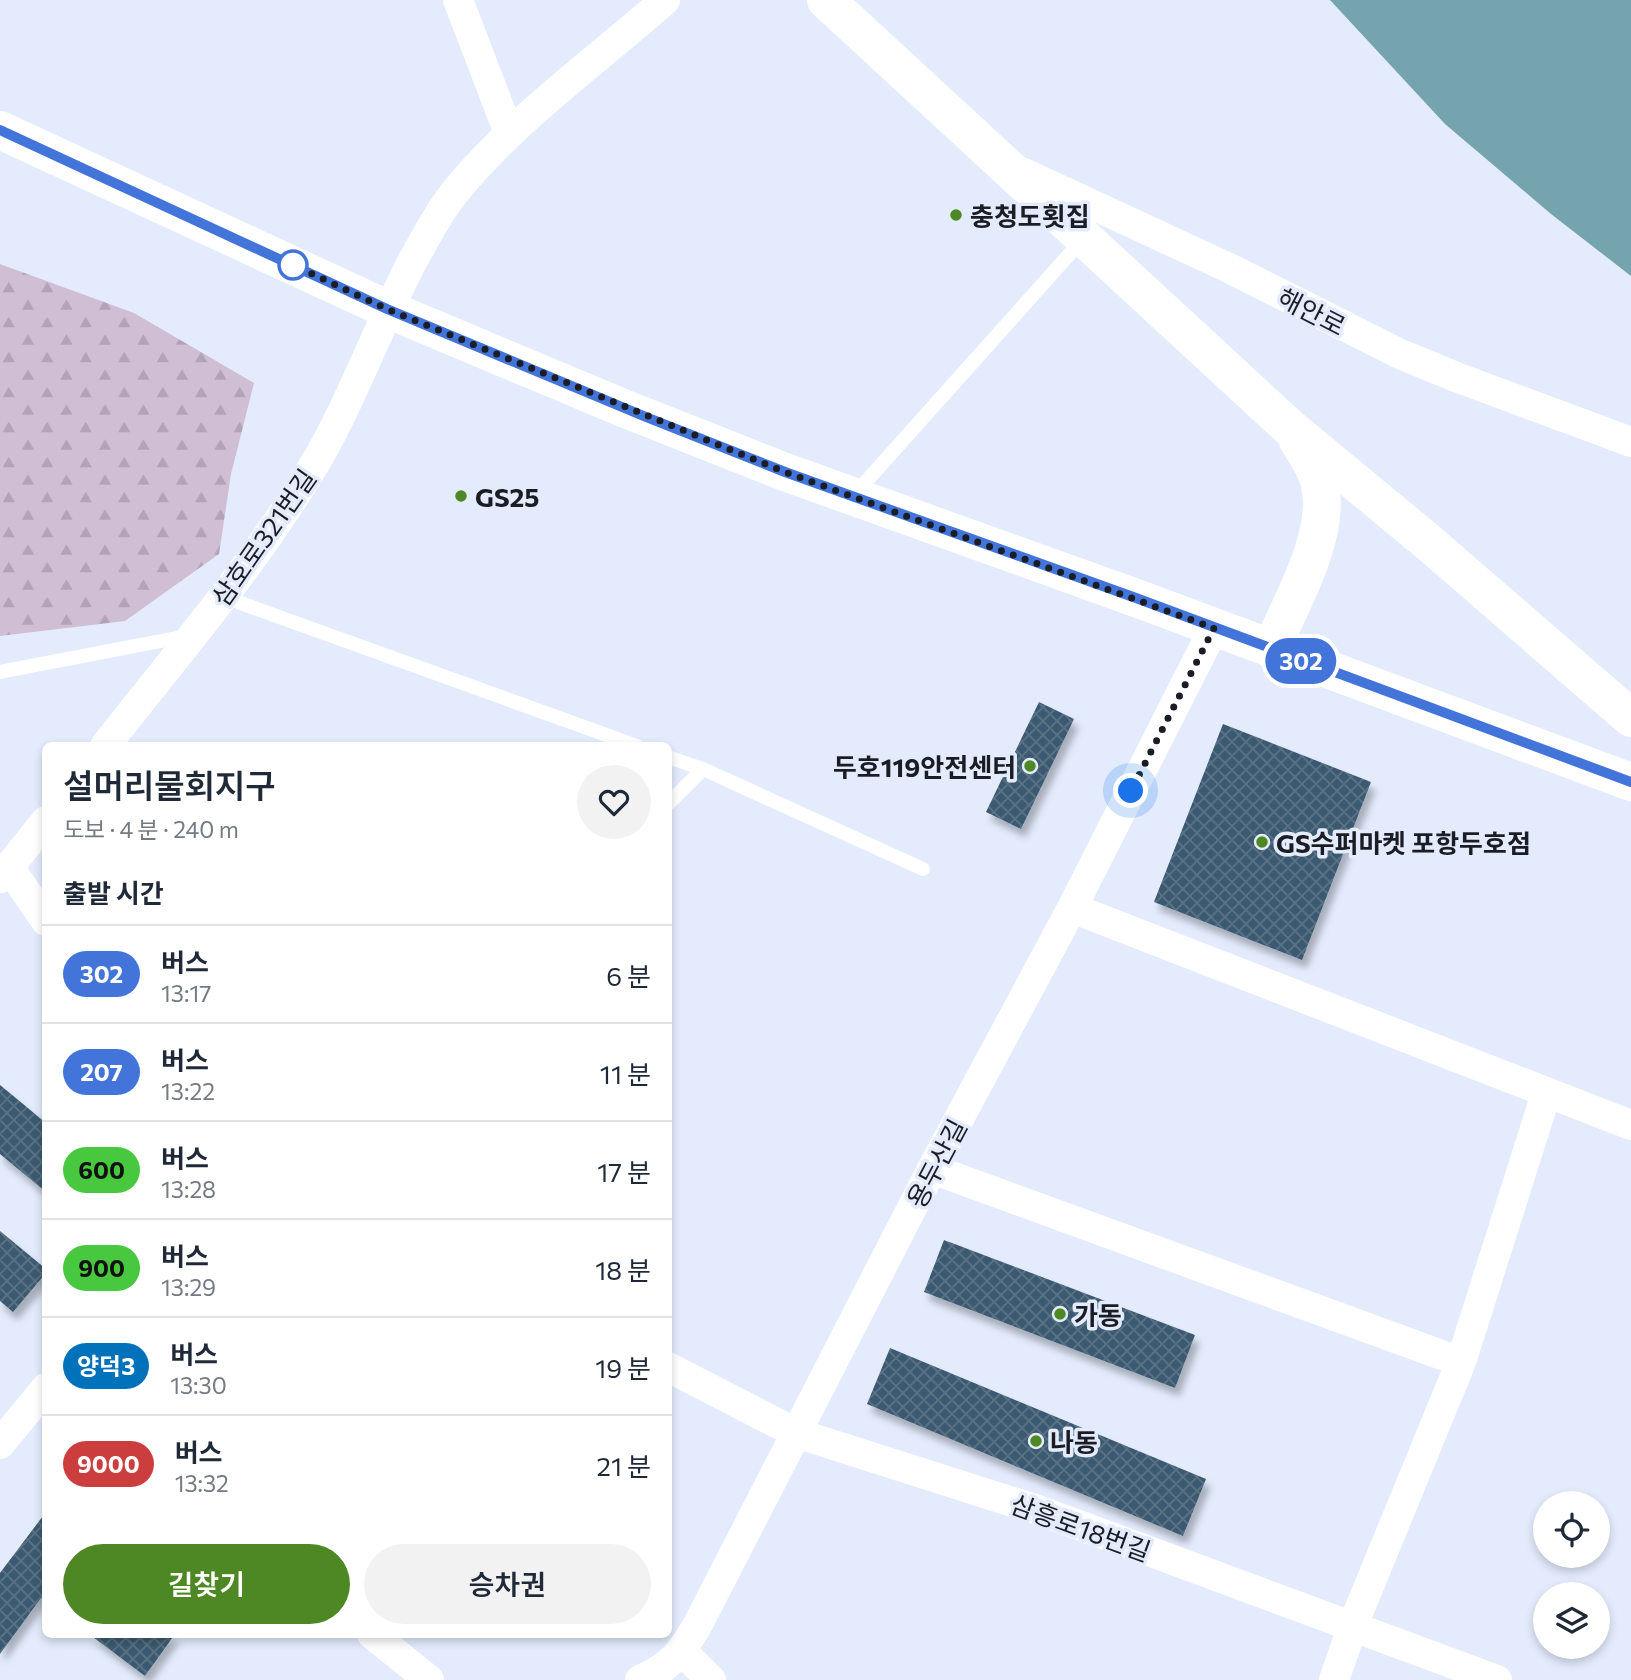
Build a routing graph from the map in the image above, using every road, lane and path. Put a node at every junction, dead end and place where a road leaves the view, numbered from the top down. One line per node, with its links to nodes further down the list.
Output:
1 (458, 0): 5 (street)
2 (665, 0): 5 (street, 삼호로321번길)
3 (825, 0): 6 (main road, 해안로)
4 (0, 131): 8 (main road)
5 (509, 134): 8 (street, 삼호로321번길)
6 (1002, 162): 7 (main road, 해안로); 10 (street, 해안로)
7 (1084, 238): 9 (main road, 해안로); 11 (lane)
8 (387, 309): 11 (main road); 12 (street, 삼호로321번길)
9 (1290, 428): 15 (main road); 17 (main road)
10 (1631, 442)
11 (853, 496): 13 (main road)
12 (224, 597): 14 (street, 삼호로321번길); 19 (lane)
13 (1214, 628): 15 (main road); 27 (street, 용두산길)
14 (192, 635): 16 (lane); 18 (street, 삼호로321번길)
15 (1270, 649): 22 (main road)
16 (0, 672)
17 (1631, 718)
18 (108, 742)
19 (625, 742)
20 (672, 758): 21 (lane)
21 (703, 769): 23 (lane); 25 (lane)
22 (1631, 782)
23 (672, 800)
24 (42, 826): 26 (street)
25 (923, 869)
26 (4, 873): 28 (street)
27 (1072, 908): 29 (street); 31 (street, 용두산길)
28 (42, 916)
29 (1546, 1094): 30 (street); 32 (street)
30 (1631, 1125)
31 (932, 1169): 32 (street); 35 (street, 용두산길)
32 (1461, 1362): 37 (street)
33 (672, 1369): 35 (street, 삼흥로18번길)
34 (42, 1393): 36 (street)
35 (796, 1433): 37 (street, 삼흥로18번길); 39 (street, 용두산길)
36 (0, 1444)
37 (1353, 1625): 43 (street); 44 (street, 삼흥로18번길)
38 (377, 1638): 40 (street)
39 (682, 1651): 41 (street, 용두산길); 42 (street)
40 (429, 1680)
41 (640, 1680)
42 (711, 1680)
43 (1334, 1680)
44 (1497, 1680)

